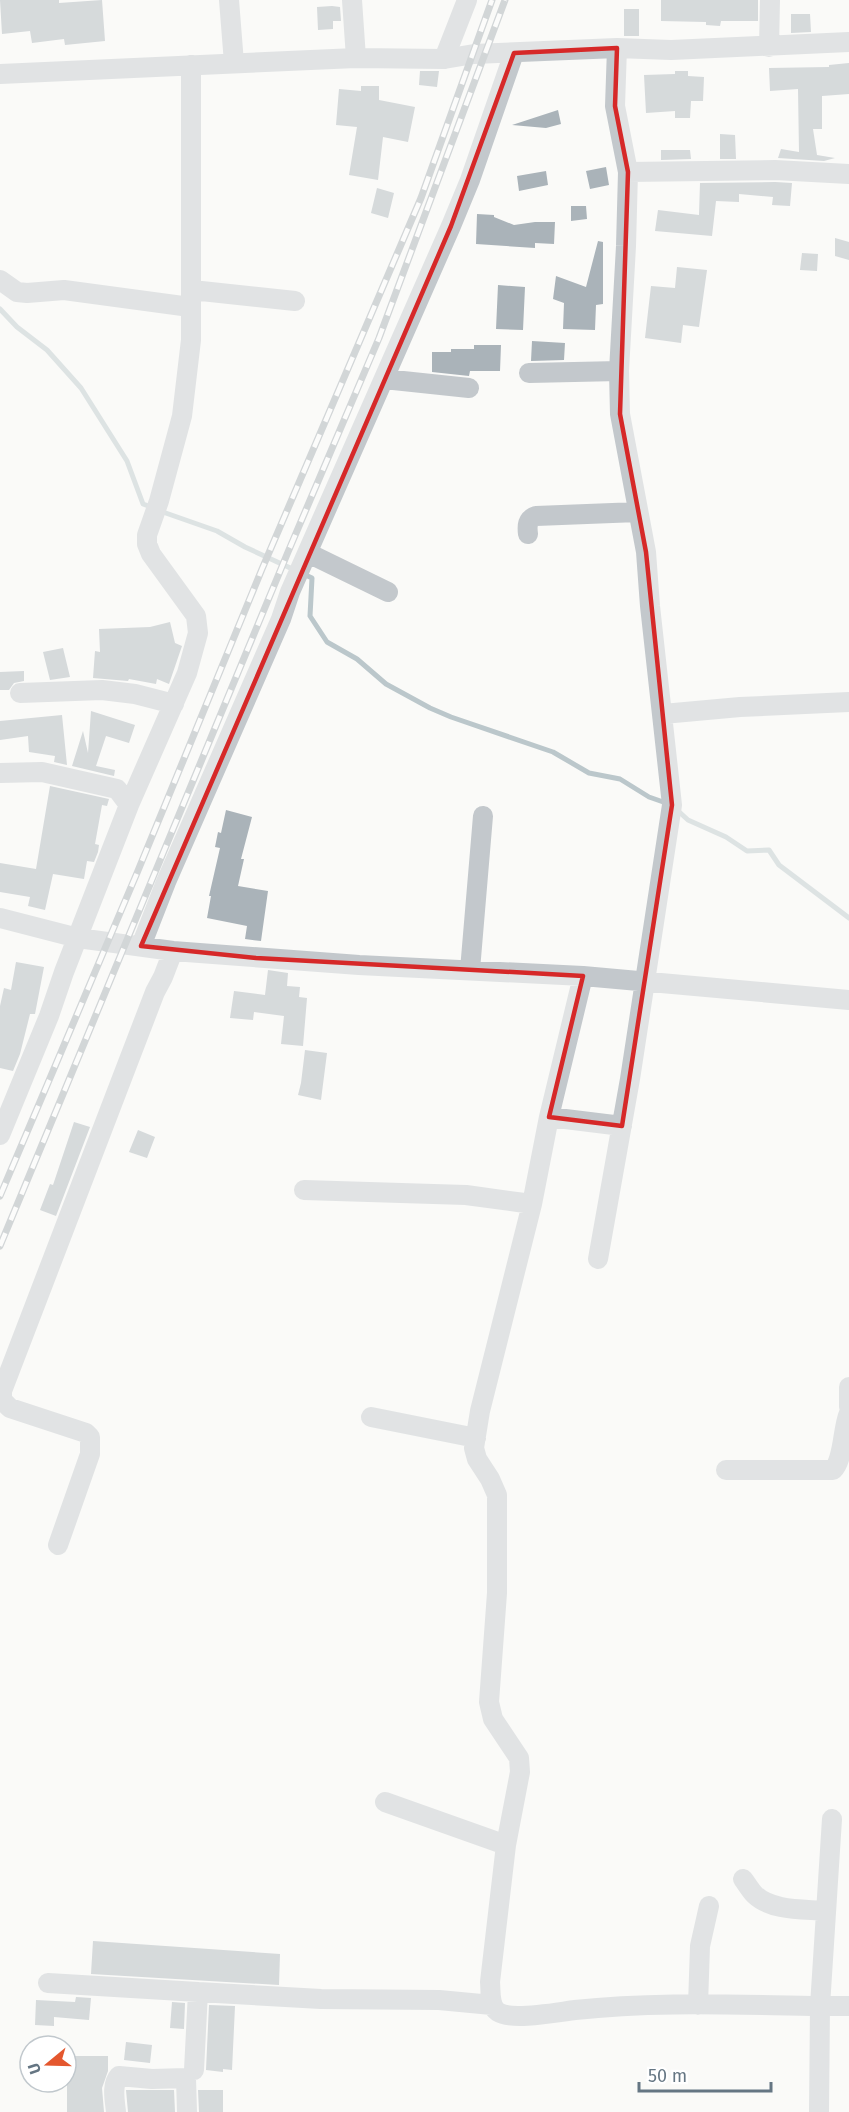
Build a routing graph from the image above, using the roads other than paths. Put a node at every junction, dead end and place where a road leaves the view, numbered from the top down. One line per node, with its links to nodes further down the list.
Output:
1 (229, 0): 11 (street)
2 (352, 0): 9 (street)
3 (467, 0): 10 (street)
4 (770, 0): 6 (street)
5 (849, 42): 6 (street)
6 (769, 47): 7 (street)
7 (617, 48): 8 (street); 14 (street)
8 (514, 53): 10 (street); 21 (street)
9 (356, 58): 10 (street); 11 (street)
10 (444, 59)
11 (234, 63): 12 (street)
12 (190, 65): 13 (street); 17 (street)
13 (0, 74)
14 (628, 172): 15 (street); 19 (street)
15 (849, 174)
16 (0, 280): 17 (street)
17 (191, 298): 18 (street); 29 (street)
18 (296, 302)
19 (619, 371): 20 (street); 23 (street)
20 (529, 373)
21 (384, 379): 22 (street); 25 (street)
22 (469, 388)
23 (638, 512): 24 (street); 30 (street)
24 (528, 534)
25 (306, 556): 26 (street); 36 (street)
26 (388, 592)
27 (20, 693): 29 (street)
28 (849, 702): 30 (street)
29 (174, 704): 32 (street)
30 (663, 714): 40 (street)
31 (0, 773): 32 (street)
32 (129, 805): 35 (street)
33 (483, 816): 38 (street)
34 (0, 918): 35 (street)
35 (78, 938): 36 (street); 44 (street)
36 (141, 946): 37 (street)
37 (173, 951): 38 (street); 49 (street)
38 (470, 970): 39 (street)
39 (583, 976): 40 (street); 42 (street)
40 (644, 981): 41 (street); 43 (street)
41 (849, 1000)
42 (549, 1117): 43 (street); 46 (street)
43 (622, 1126): 47 (street)
44 (0, 1135)
45 (304, 1190): 46 (street)
46 (532, 1204): 53 (street)
47 (598, 1259)
48 (849, 1387): 50 (street)
49 (2, 1404): 55 (street)
50 (849, 1407)
51 (849, 1413): 54 (street)
52 (371, 1417): 53 (street)
53 (476, 1438): 58 (street)
54 (726, 1470)
55 (58, 1545)
56 (385, 1802): 58 (street)
57 (832, 1819): 61 (street)
58 (506, 1845): 64 (street)
59 (743, 1879): 61 (street)
60 (709, 1906): 65 (street)
61 (825, 1911): 66 (street)
62 (48, 1983): 63 (street)
63 (198, 1992): 64 (street); 68 (street)
64 (492, 2005): 65 (street)
65 (698, 2005): 66 (street)
66 (820, 2006): 67 (street); 71 (street)
67 (849, 2006)
68 (194, 2070)
69 (116, 2112): 70 (street)
70 (187, 2112)
71 (819, 2112)

